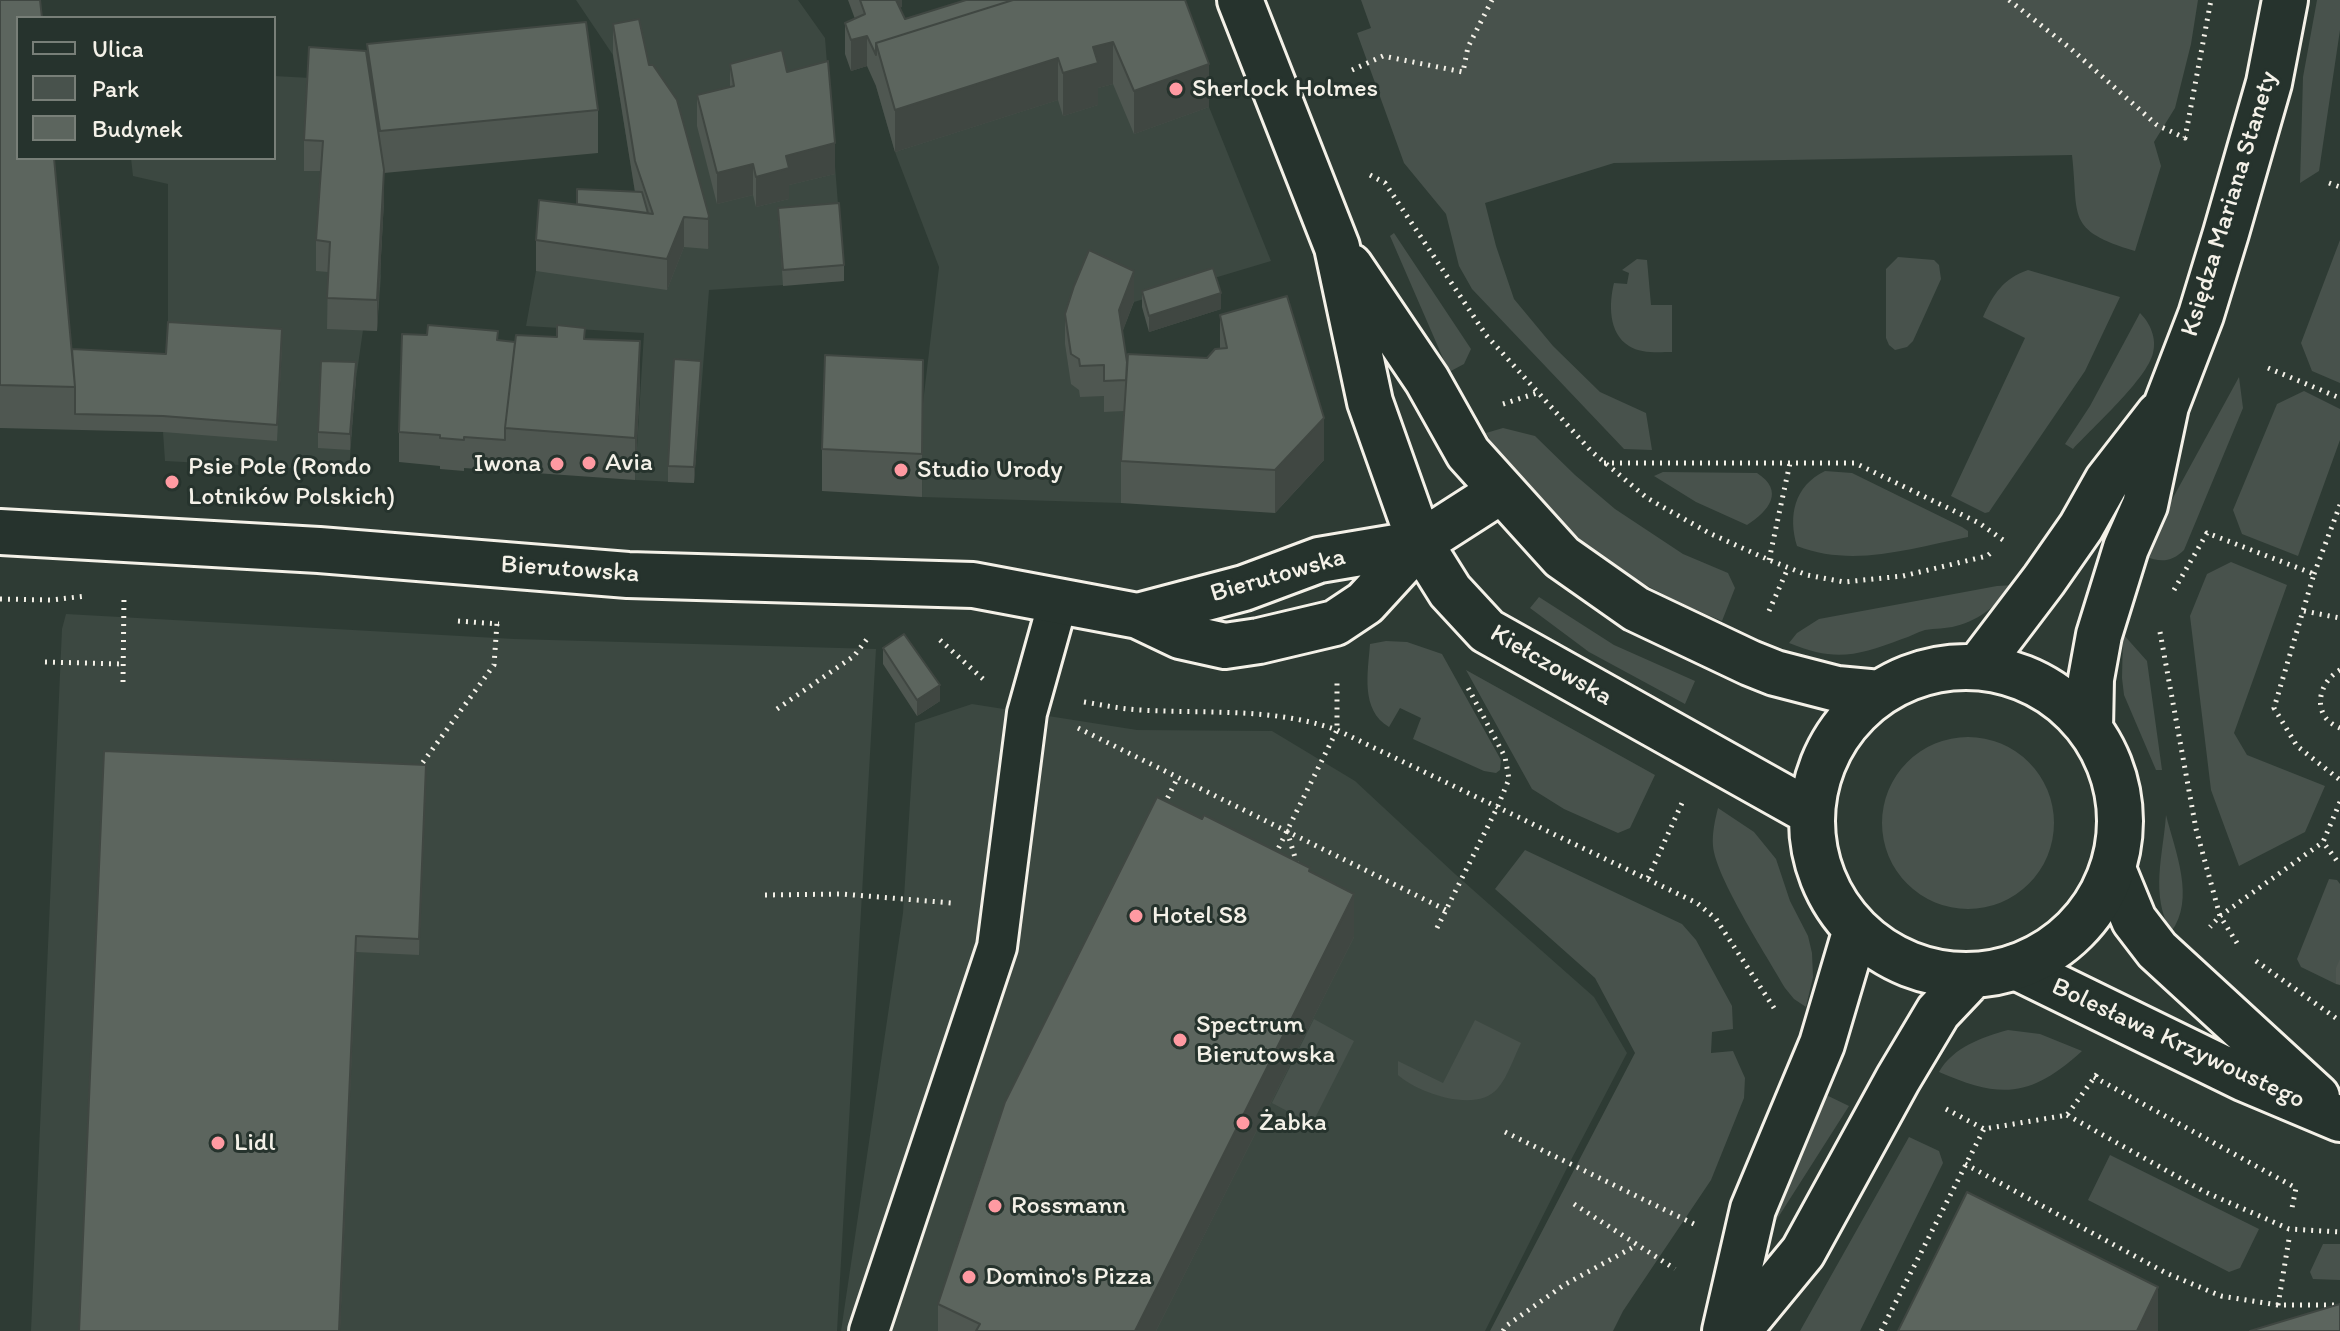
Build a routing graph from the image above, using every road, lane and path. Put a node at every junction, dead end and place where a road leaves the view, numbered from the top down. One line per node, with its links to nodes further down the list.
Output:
1 (1240, 0): 10 (street, Kiełczowska)
2 (1492, 0): 6 (path)
3 (2009, 0): 4 (path)
4 (2211, 0)
5 (2285, 0): 13 (street, Księdza Mariana Stanety)
6 (1352, 70)
7 (1385, 183): 14 (path)
8 (2329, 183): 9 (path)
9 (2340, 187)
10 (1337, 247): 16 (street, Kiełczowska); 19 (street, Kiełczowska)
11 (2268, 368): 12 (path)
12 (2340, 398)
13 (2166, 406): 36 (street, Księdza Mariana Stanety); 44 (street, Księdza Mariana Stanety)
14 (1604, 463): 15 (path); 20 (path)
15 (1790, 463): 20 (path); 20 (path)
16 (1501, 491): 19 (street, Bierutowska); 40 (street, Kiełczowska)
17 (2340, 505): 22 (path)
18 (0, 532): 21 (street, Bierutowska)
19 (1420, 543): 29 (street, Bierutowska); 29 (street, Bierutowska); 49 (street, Kiełczowska)
20 (1769, 560)
21 (497, 566): 27 (street, Bierutowska); 47 (path)
22 (2314, 574): 24 (path); 28 (path)
23 (124, 591): 35 (path)
24 (2172, 593)
25 (0, 599): 26 (path)
26 (51, 600)
27 (1058, 602): 29 (street, Bierutowska); 41 (lane)
28 (2304, 611): 31 (path); 46 (path)
29 (1138, 616)
30 (2158, 617): 60 (path)
31 (2340, 618)
32 (869, 635): 42 (path)
33 (936, 636): 41 (path)
34 (45, 662): 35 (path)
35 (123, 664): 39 (path)
36 (1978, 667): 40 (street); 44 (street)
37 (2340, 670): 43 (path)
38 (1464, 680): 59 (path)
39 (123, 682)
40 (1880, 693): 49 (street)
41 (1033, 695): 45 (path); 51 (path); 58 (lane)
42 (777, 709)
43 (2340, 728)
44 (2090, 729): 55 (street)
45 (1178, 777): 50 (path); 51 (path)
46 (2340, 780)
47 (410, 781)
48 (2340, 802): 52 (path)
49 (1812, 813): 62 (street)
50 (1158, 815)
51 (1287, 831): 54 (path); 56 (path); 59 (path)
52 (2323, 842): 53 (path); 60 (path)
53 (2340, 865)
54 (1269, 866)
55 (2113, 869): 66 (street); 71 (street, Bolesława Krzywoustego)
56 (1299, 870)
57 (765, 895): 58 (path)
58 (1002, 907): 84 (lane)
59 (1446, 910): 61 (path)
60 (2220, 916): 63 (path); 64 (path)
61 (1437, 928)
62 (1856, 929): 67 (street); 86 (street)
63 (2206, 931)
64 (2241, 950)
65 (2253, 959): 68 (path)
66 (2016, 967): 67 (street); 71 (street, Bolesława Krzywoustego)
67 (1973, 975): 87 (street)
68 (2340, 1021)
69 (2094, 1077): 76 (path)
70 (2067, 1115): 78 (path)
71 (2340, 1118)
72 (1984, 1129): 74 (path)
73 (1505, 1132): 77 (path)
74 (1965, 1164): 82 (path); 88 (path)
75 (1574, 1204): 80 (path)
76 (2291, 1213)
77 (1702, 1227)
78 (2340, 1232)
79 (2289, 1239): 82 (path)
80 (1637, 1245): 81 (path); 85 (path)
81 (1675, 1269)
82 (2278, 1305): 83 (path)
83 (2340, 1305)
84 (869, 1331)
85 (1503, 1331)
86 (1725, 1331)
87 (1738, 1331)
88 (1881, 1331)

